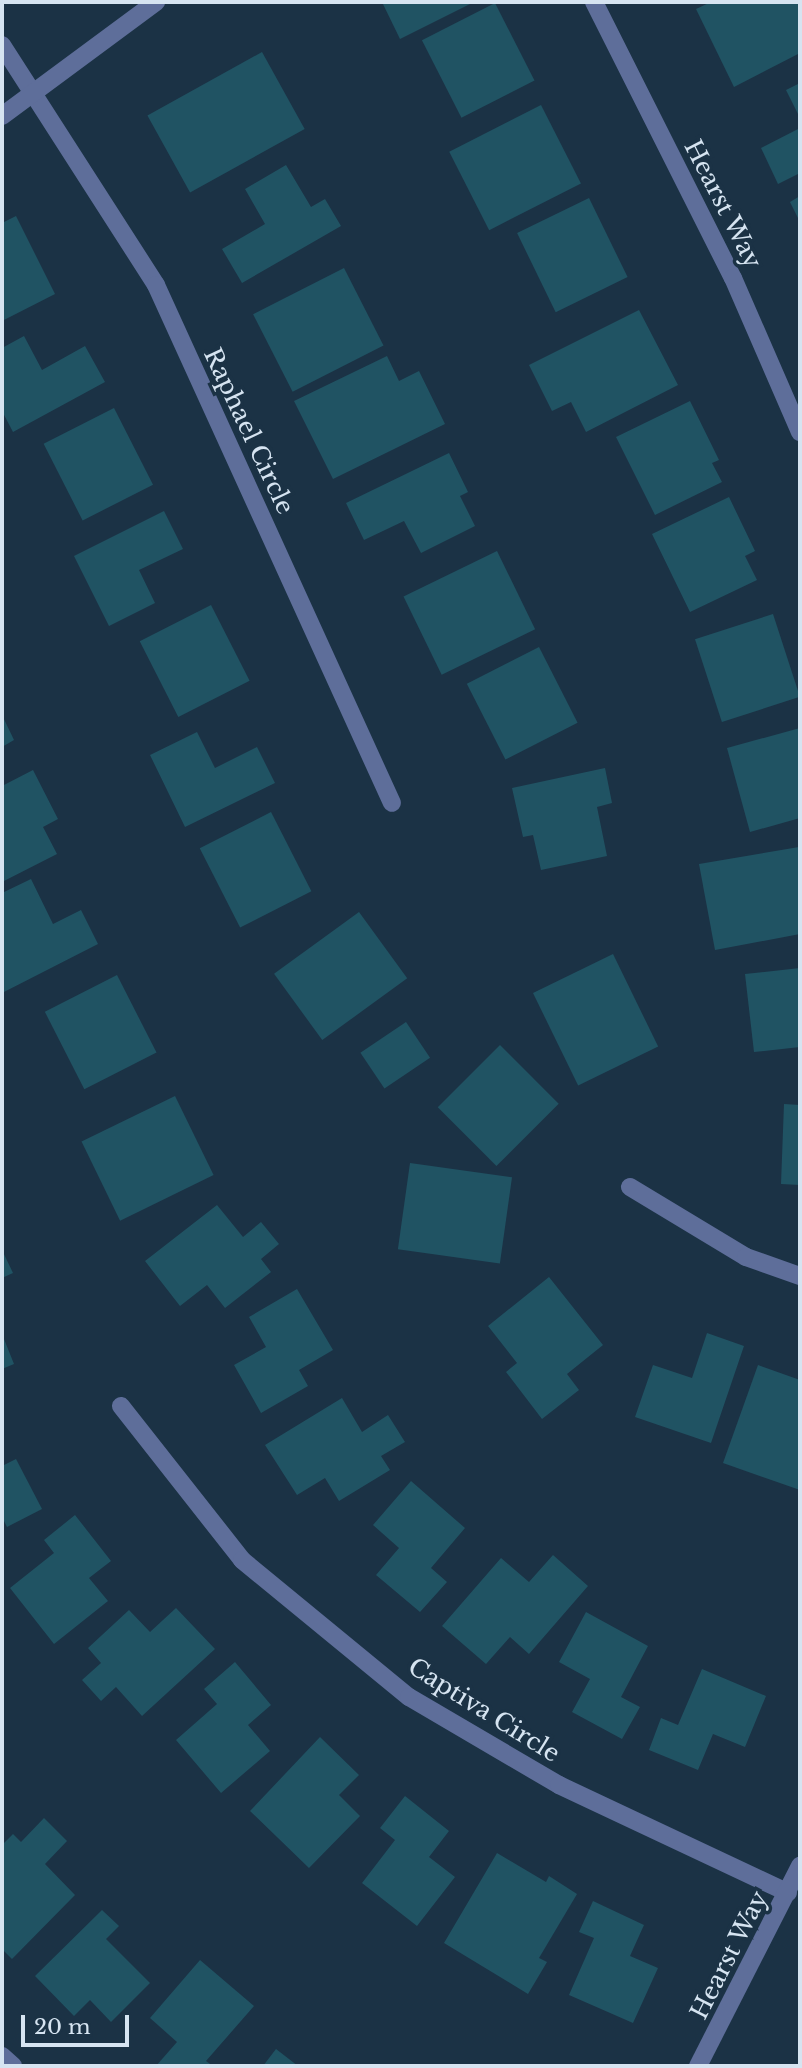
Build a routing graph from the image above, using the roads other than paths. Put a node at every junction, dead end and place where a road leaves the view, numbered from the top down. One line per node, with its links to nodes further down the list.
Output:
1 (156, 2): 4 (street)
2 (594, 2): 6 (street, Hearst Way)
3 (2, 45): 4 (street, Raphael Circle)
4 (35, 93): 5 (street); 7 (street, Raphael Circle)
5 (2, 116)
6 (800, 432)
7 (392, 803)
8 (630, 1187): 9 (street)
9 (800, 1276)
10 (121, 1406): 12 (street, Captiva Circle)
11 (800, 1866): 12 (street, Hearst Way)
12 (788, 1893): 15 (street, Hearst Way)
13 (2, 2056): 14 (street)
14 (13, 2066)
15 (698, 2066)

